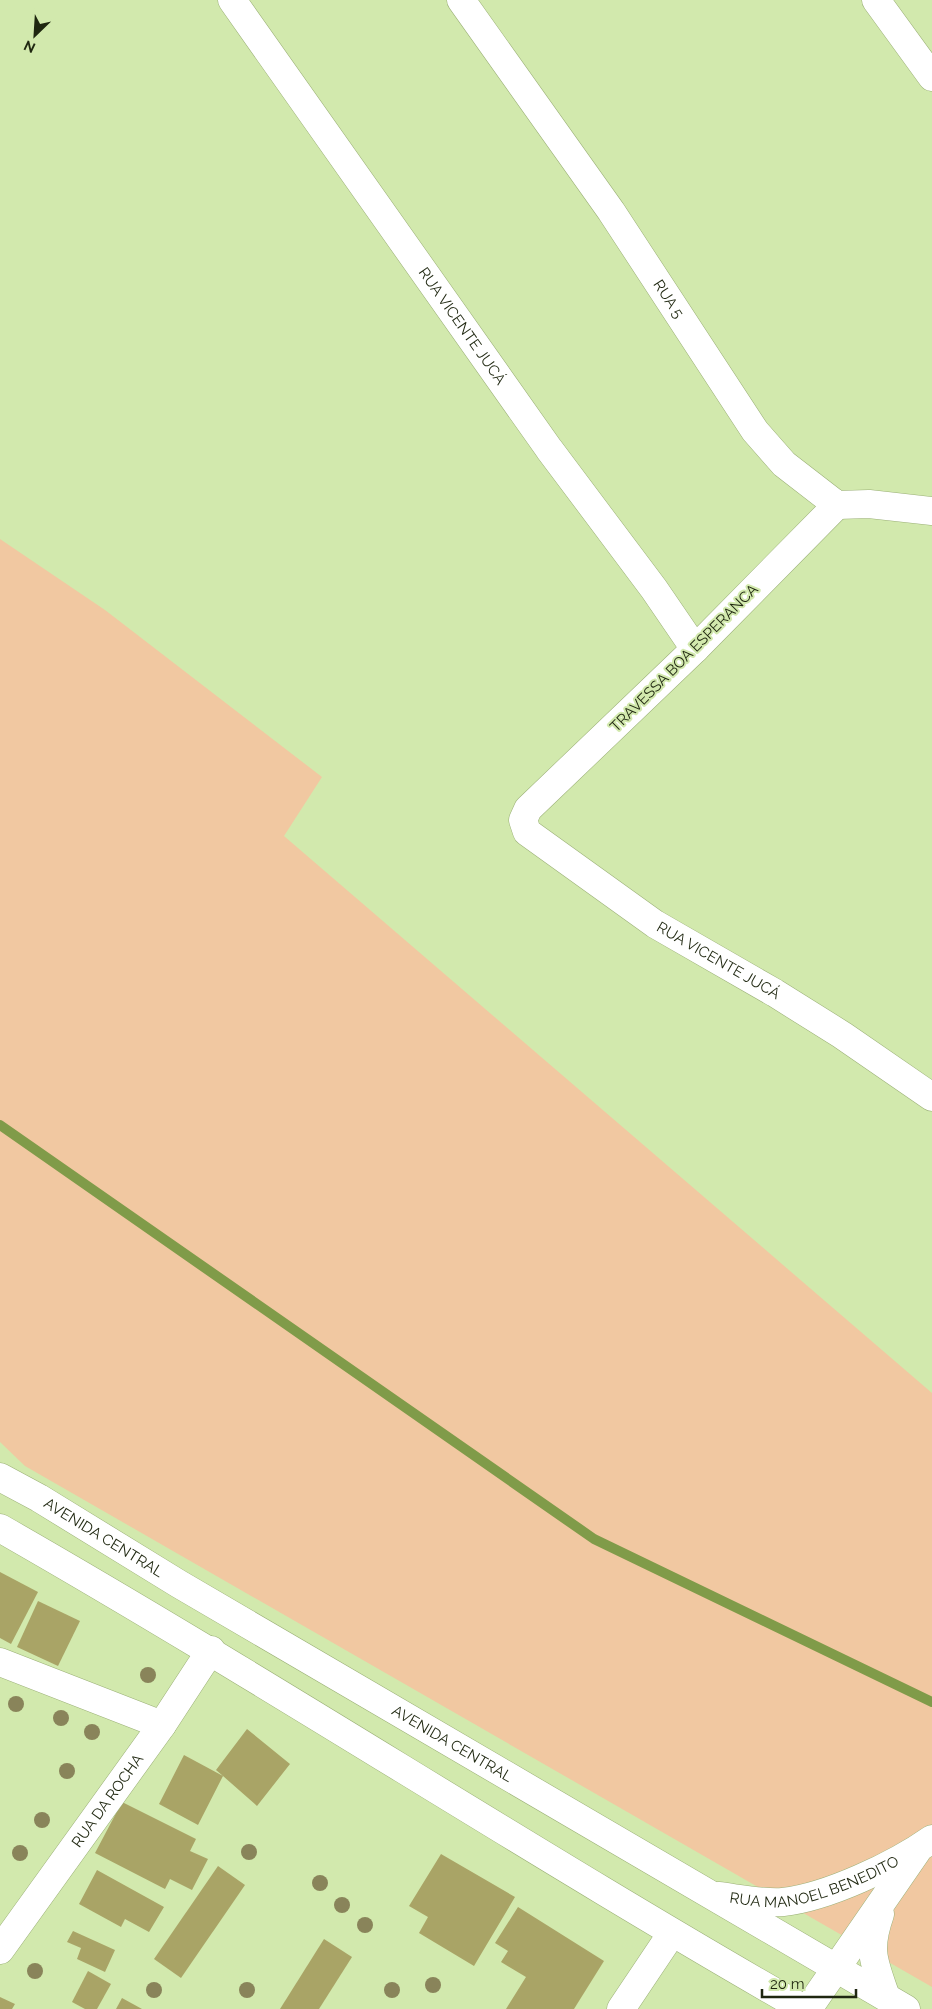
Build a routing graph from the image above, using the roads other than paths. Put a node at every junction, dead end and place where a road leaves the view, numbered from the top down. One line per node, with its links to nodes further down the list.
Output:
1 (232, 0): 7 (street, RUA VICENTE JUCÁ)
2 (461, 0): 5 (street, RUA 5)
3 (876, 0): 4 (street)
4 (932, 77)
5 (837, 505): 6 (street); 7 (street, TRAVESSA BOA ESPERANCA)
6 (932, 510)
7 (696, 649): 8 (street, TRAVESSA BOA ESPERANCA)
8 (528, 809): 9 (street, RUA VICENTE JUCÁ)
9 (932, 1097)
10 (5, 1478): 16 (street, AVENIDA CENTRAL)
11 (0, 1528): 12 (street)
12 (211, 1650): 14 (street, RUA DA ROCHA); 18 (street)
13 (0, 1662): 14 (street)
14 (162, 1725): 19 (street, RUA DA ROCHA)
15 (925, 1844): 16 (street, RUA MANOEL BENEDITO); 17 (street, RUA MANOEL BENEDITO)
16 (708, 1894): 20 (street, AVENIDA CENTRAL)
17 (886, 1898): 20 (street, RUA MANOEL BENEDITO); 21 (street)
18 (672, 1933): 22 (street); 23 (street)
19 (0, 1950)
20 (837, 1968): 21 (street, AVENIDA CENTRAL); 24 (street, RUA MANOEL BENEDITO)
21 (896, 2003)
22 (621, 2009)
23 (804, 2009)
24 (808, 2009)

